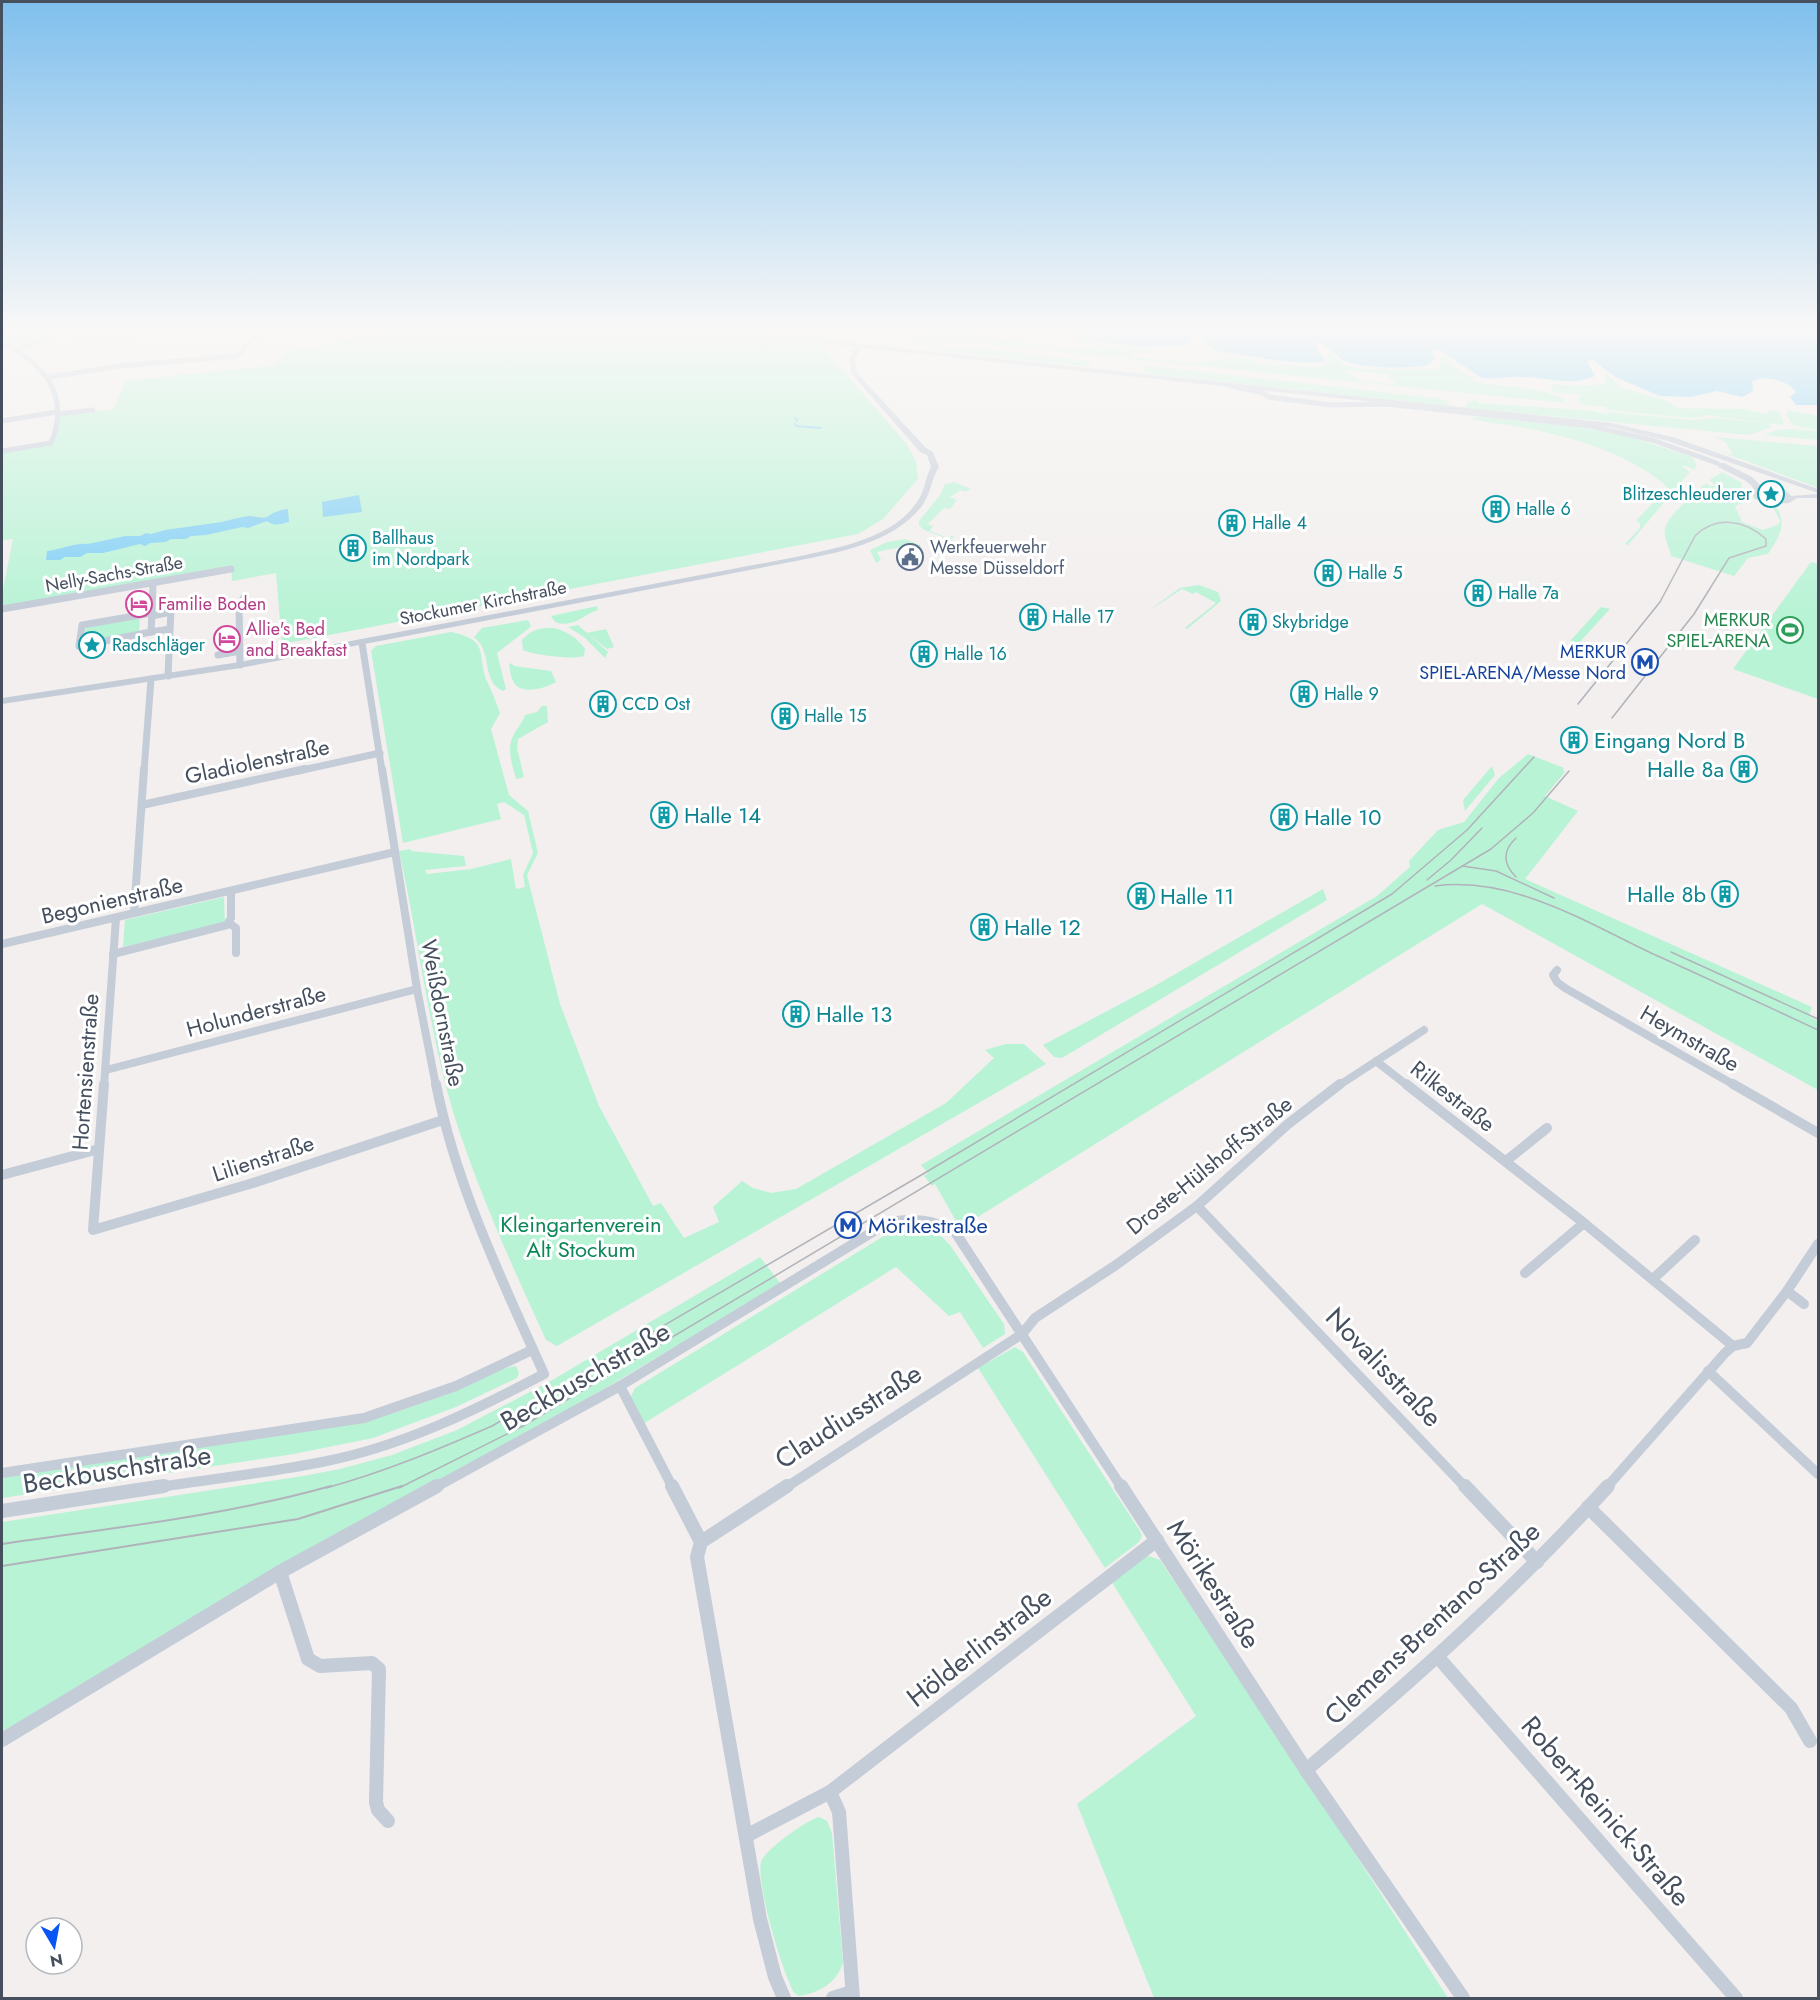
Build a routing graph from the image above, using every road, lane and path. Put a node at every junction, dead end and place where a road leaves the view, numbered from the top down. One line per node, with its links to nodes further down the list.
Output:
1 (55, 423): 5 (street)
2 (899, 423): 20 (street, Stockumer Kirchstraße)
3 (1565, 423): 6 (street)
4 (1594, 423): 11 (street)
5 (2, 451)
6 (1719, 464): 7 (street)
7 (1749, 479): 8 (street); 9 (street)
8 (1769, 486): 9 (street); 10 (street)
9 (1758, 487): 12 (street)
10 (1782, 490): 11 (street); 12 (street)
11 (1818, 494): 12 (street)
12 (1790, 498)
13 (231, 569): 14 (street, Nelly-Sachs-Straße)
14 (153, 583): 16 (street, Nelly-Sachs-Straße); 17 (street)
15 (244, 597): 21 (street)
16 (2, 609)
17 (152, 614): 18 (street); 19 (street); 19 (street)
18 (170, 629): 19 (street); 24 (street)
19 (151, 632)
20 (362, 643): 23 (street, Stockumer Kirchstraße); 27 (street, Weißdornstraße)
21 (240, 651): 22 (street); 23 (street)
22 (218, 656)
23 (240, 665): 24 (street, Stockumer Kirchstraße)
24 (168, 676): 25 (street, Stockumer Kirchstraße)
25 (151, 678): 26 (street, Stockumer Kirchstraße); 28 (street)
26 (2, 701)
27 (380, 753): 28 (street, Gladiolenstraße); 29 (street, Weißdornstraße)
28 (142, 805): 31 (street)
29 (395, 852): 30 (street, Begonienstraße); 38 (street, Weißdornstraße)
30 (231, 891): 31 (street, Begonienstraße); 33 (street)
31 (134, 914): 32 (street, Begonienstraße)
32 (116, 918): 34 (street, Begonienstraße); 35 (street, Hortensienstraße)
33 (230, 923): 35 (street); 36 (street)
34 (2, 944)
35 (113, 954): 41 (street, Hortensienstraße)
36 (236, 954)
37 (1557, 970): 44 (street, Heymstraße)
38 (417, 989): 41 (street, Holunderstraße); 42 (street, Weißdornstraße)
39 (1424, 1030): 40 (street, Droste-Hülshoff-Straße)
40 (1376, 1061): 46 (street, Rilkestraße); 48 (street, Droste-Hülshoff-Straße)
41 (106, 1070): 45 (street, Hortensienstraße)
42 (443, 1120): 51 (street, Lilienstraße); 60 (street, Weißdornstraße)
43 (1547, 1128): 46 (street, Rilkestraße)
44 (1818, 1133)
45 (99, 1149): 47 (street); 51 (street, Hortensienstraße)
46 (1506, 1161): 50 (street, Rilkestraße)
47 (2, 1175)
48 (1197, 1206): 58 (street, Droste-Hülshoff-Straße); 70 (street, Novalisstraße)
49 (910, 1218): 58 (street, Mörikestraße); 63 (street, Beckbuschstraße)
50 (1584, 1223): 54 (street); 55 (street, Rilkestraße)
51 (93, 1230)
52 (1695, 1240): 55 (street)
53 (1818, 1244): 56 (street, Clemens-Brentano-Straße)
54 (1525, 1273)
55 (1653, 1279): 59 (street, Rilkestraße)
56 (1787, 1291): 57 (street); 59 (street, Clemens-Brentano-Straße)
57 (1804, 1304)
58 (1022, 1334): 68 (street, Mörikestraße); 69 (street, Claudiusstraße)
59 (1733, 1346): 61 (street, Clemens-Brentano-Straße)
60 (532, 1350): 62 (street, Weißdornstraße); 64 (street, Beckbuschstraße)
61 (1708, 1371): 65 (street); 66 (street, Clemens-Brentano-Straße)
62 (544, 1374): 67 (street, Beckbuschstraße)
63 (620, 1386): 69 (street); 71 (street, Beckbuschstraße)
64 (2, 1473)
65 (1818, 1474)
66 (1588, 1507): 70 (street, Clemens-Brentano-Straße); 74 (street)
67 (2, 1511)
68 (1157, 1540): 75 (street, Mörikestraße); 76 (street, Hölderlinstraße)
69 (701, 1542): 78 (street)
70 (1537, 1562): 72 (street, Clemens-Brentano-Straße)
71 (280, 1572): 73 (street, Beckbuschstraße); 77 (street)
72 (1437, 1656): 75 (street, Clemens-Brentano-Straße); 83 (street, Robert-Reinick-Straße)
73 (2, 1740)
74 (1810, 1741)
75 (1306, 1770): 82 (street, Mörikestraße)
76 (830, 1792): 78 (street); 79 (street)
77 (388, 1821)
78 (746, 1836): 80 (street)
79 (852, 1995): 81 (street)
80 (784, 1998)
81 (833, 1998)
82 (1463, 1998)
83 (1736, 1998)

